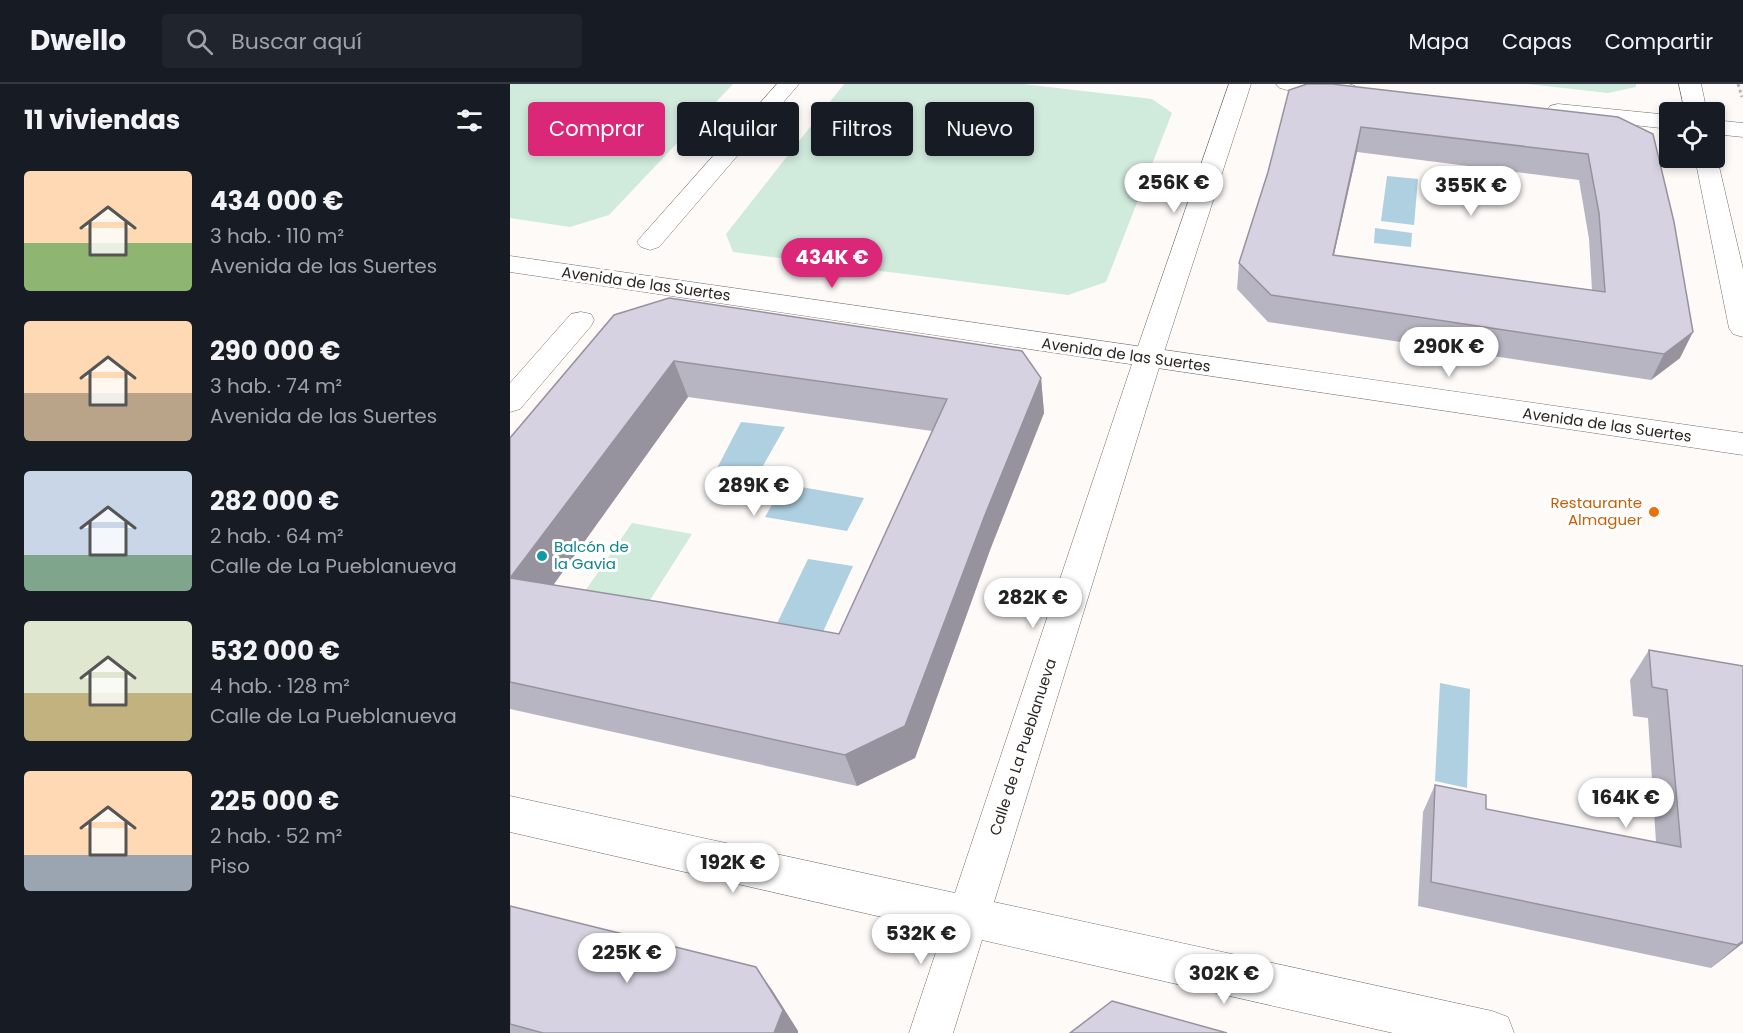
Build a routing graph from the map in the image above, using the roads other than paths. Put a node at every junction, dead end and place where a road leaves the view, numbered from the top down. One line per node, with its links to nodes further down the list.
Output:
1 (788, 84): 12 (street)
2 (1240, 84): 16 (street, Calle de La Pueblanueva)
3 (1287, 84): 5 (street)
4 (1690, 84): 6 (street)
5 (1371, 92)
6 (1694, 102)
7 (1537, 109): 8 (street)
8 (1659, 121)
9 (1725, 128): 10 (street)
10 (1743, 130)
11 (1708, 168): 15 (street)
12 (650, 242)
13 (510, 264): 16 (street, Avenida de las Suertes)
14 (581, 320): 17 (street)
15 (1743, 328)
16 (1148, 358): 18 (street, Avenida de las Suertes); 20 (street, Calle de La Pueblanueva)
17 (510, 402)
18 (1743, 444)
19 (510, 814): 20 (street)
20 (969, 917): 21 (street, Calle de La Pueblanueva); 22 (street)
21 (931, 1033)
22 (1492, 1033)

